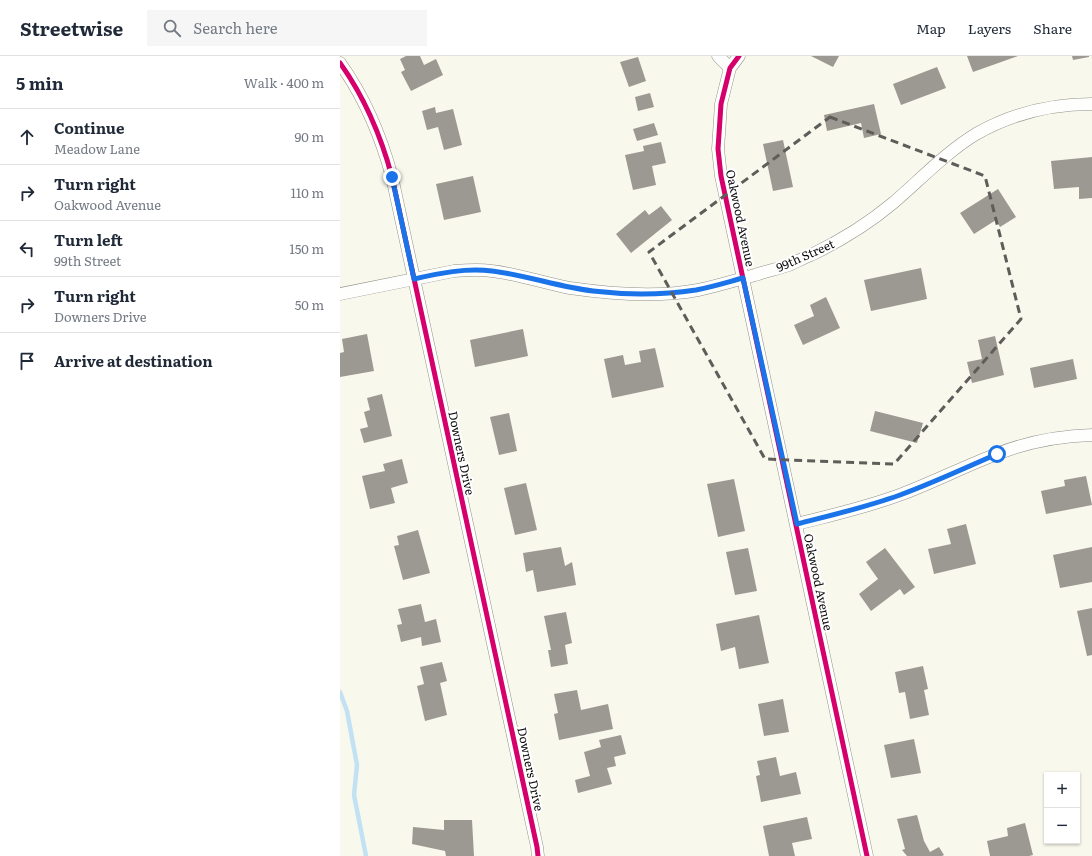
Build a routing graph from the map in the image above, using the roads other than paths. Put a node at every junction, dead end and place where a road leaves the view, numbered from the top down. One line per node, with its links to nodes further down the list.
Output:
1 (718, 56): 4 (street)
2 (739, 56): 4 (street, Oakwood Avenue)
3 (340, 63): 7 (street, Downers Drive)
4 (730, 68): 6 (street, Oakwood Avenue)
5 (1092, 104): 6 (street, 99th Street)
6 (743, 278): 7 (street, 99th Street); 10 (street, Oakwood Avenue)
7 (414, 279): 8 (street, 99th Street); 11 (street, Downers Drive)
8 (340, 294)
9 (1092, 435): 10 (street)
10 (797, 524): 12 (street, Oakwood Avenue)
11 (538, 856)
12 (867, 856)

